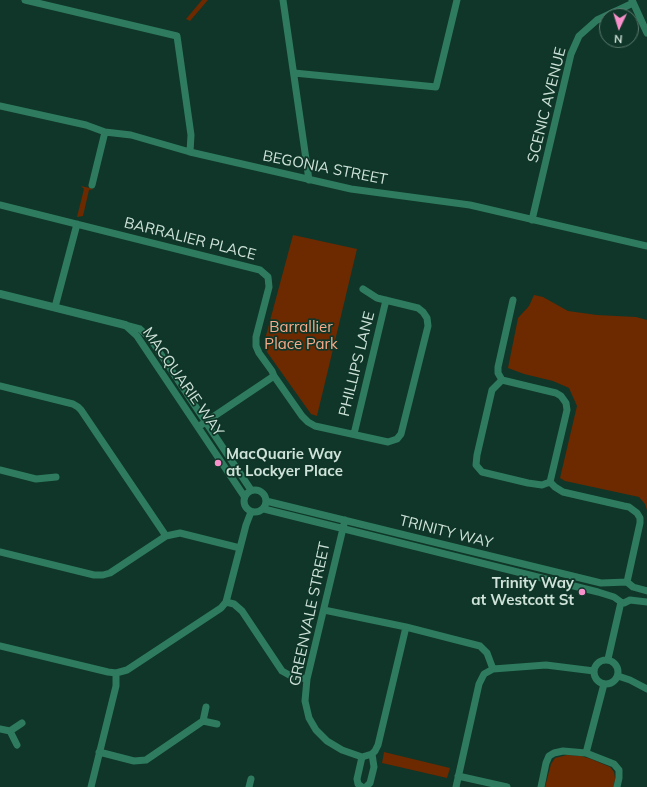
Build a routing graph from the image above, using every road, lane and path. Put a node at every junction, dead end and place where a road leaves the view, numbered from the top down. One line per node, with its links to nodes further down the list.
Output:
1 (25, 0): 9 (street)
2 (283, 0): 6 (street)
3 (457, 0): 6 (street)
4 (633, 1): 5 (street); 13 (street, SCENIC AVENUE)
5 (647, 33)
6 (294, 73): 10 (street)
7 (0, 106): 8 (street, BEGONIA STREET)
8 (105, 132): 9 (street, BEGONIA STREET); 11 (street)
9 (190, 152): 10 (street, BEGONIA STREET)
10 (309, 180): 13 (street, BEGONIA STREET)
11 (92, 185)
12 (0, 205): 14 (street, BARRALIER PLACE)
13 (532, 220): 15 (street, BEGONIA STREET)
14 (77, 224): 20 (street); 22 (street, BARRALIER PLACE)
15 (647, 246)
16 (363, 289): 18 (street, BARRALIER PLACE)
17 (0, 294): 20 (street, MACQUARIE WAY)
18 (386, 300): 27 (street, PHILLIPS LANE); 27 (street, BARRALIER PLACE)
19 (513, 300): 23 (street)
20 (55, 308): 21 (street, MACQUARIE WAY)
21 (125, 325): 25 (street, MACQUARIE WAY); 26 (street, MACQUARIE WAY)
22 (274, 376): 25 (street); 27 (street, BARRALIER PLACE)
23 (502, 380): 30 (street); 30 (street)
24 (0, 386): 38 (street)
25 (206, 421): 26 (street); 31 (street, MACQUARIE WAY)
26 (198, 427): 32 (street, MACQUARIE WAY)
27 (354, 434)
28 (0, 470): 29 (street)
29 (56, 477)
30 (550, 482): 41 (street)
31 (252, 490): 32 (street); 33 (street, TRINITY WAY)
32 (244, 496): 35 (street)
33 (266, 501): 34 (street); 36 (street, TRINITY WAY)
34 (264, 508): 35 (street); 37 (street, TRINITY WAY)
35 (251, 512): 39 (street)
36 (345, 520): 37 (street, GREENVALE STREET); 41 (street, TRINITY WAY)
37 (342, 529): 43 (street, TRINITY WAY); 48 (street, GREENVALE STREET)
38 (166, 536): 39 (street); 40 (street)
39 (240, 548): 45 (street)
40 (0, 552)
41 (627, 584): 42 (street, TRINITY WAY); 43 (street); 44 (street)
42 (647, 591)
43 (614, 597): 46 (street, TRINITY WAY)
44 (630, 600): 46 (street); 47 (street)
45 (226, 602): 54 (street); 56 (street)
46 (620, 602): 51 (street)
47 (647, 602)
48 (324, 610): 49 (street); 56 (street, GREENVALE STREET)
49 (406, 628): 52 (street); 68 (street)
50 (0, 646): 54 (street)
51 (608, 660): 53 (street); 55 (street)
52 (493, 669): 53 (street); 70 (street)
53 (594, 670): 57 (street)
54 (116, 673): 66 (street)
55 (618, 676): 57 (street); 58 (street)
56 (307, 679): 69 (street, GREENVALE STREET)
57 (604, 684): 67 (street)
58 (647, 689)
59 (206, 707): 60 (street)
60 (203, 721): 62 (street); 66 (street)
61 (22, 723): 64 (street)
62 (217, 724)
63 (0, 728): 64 (street)
64 (10, 731): 65 (street)
65 (17, 745)
66 (99, 752): 72 (street)
67 (586, 753): 78 (street); 79 (street)
68 (372, 754): 69 (street); 75 (street)
69 (362, 757): 74 (street)
70 (458, 776): 76 (street); 77 (street)
71 (251, 779): 73 (street)
72 (91, 787)
73 (249, 787)
74 (362, 787)
75 (366, 787)
76 (456, 787)
77 (507, 787)
78 (540, 787)
79 (617, 787)

